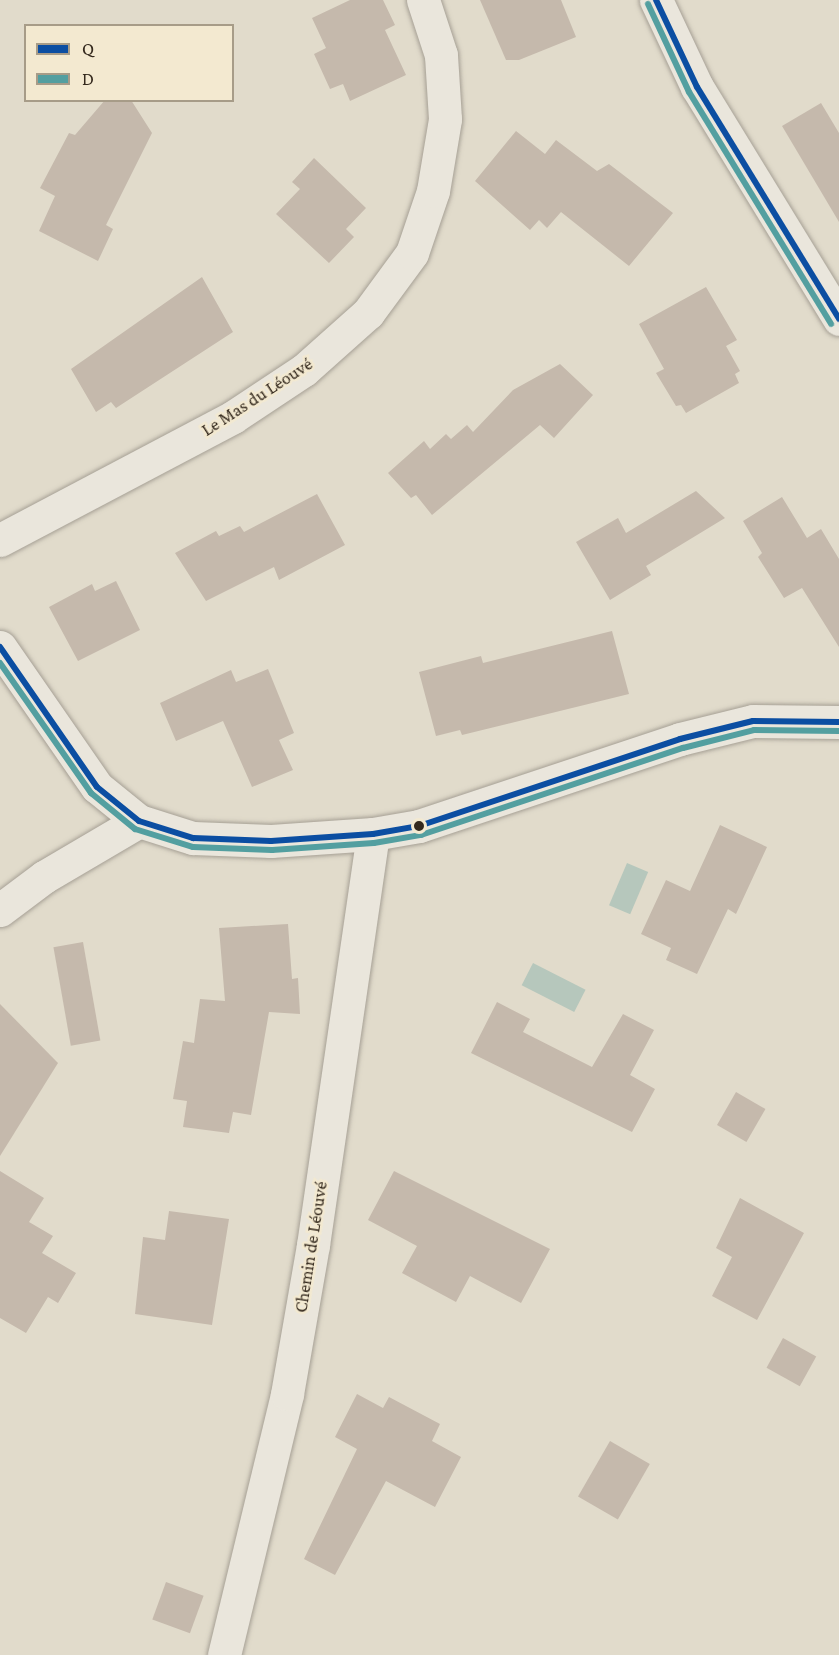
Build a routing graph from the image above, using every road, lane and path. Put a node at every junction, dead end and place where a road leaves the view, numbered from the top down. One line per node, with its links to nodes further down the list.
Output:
1 (423, 0): 4 (street, Le Mas du Léouvé)
2 (656, 0): 3 (street)
3 (839, 319)
4 (0, 540)
5 (0, 647): 7 (street)
6 (839, 722): 8 (street)
7 (139, 821): 8 (street); 9 (street)
8 (373, 834): 10 (street, Chemin de Léouvé)
9 (0, 910)
10 (224, 1655)

